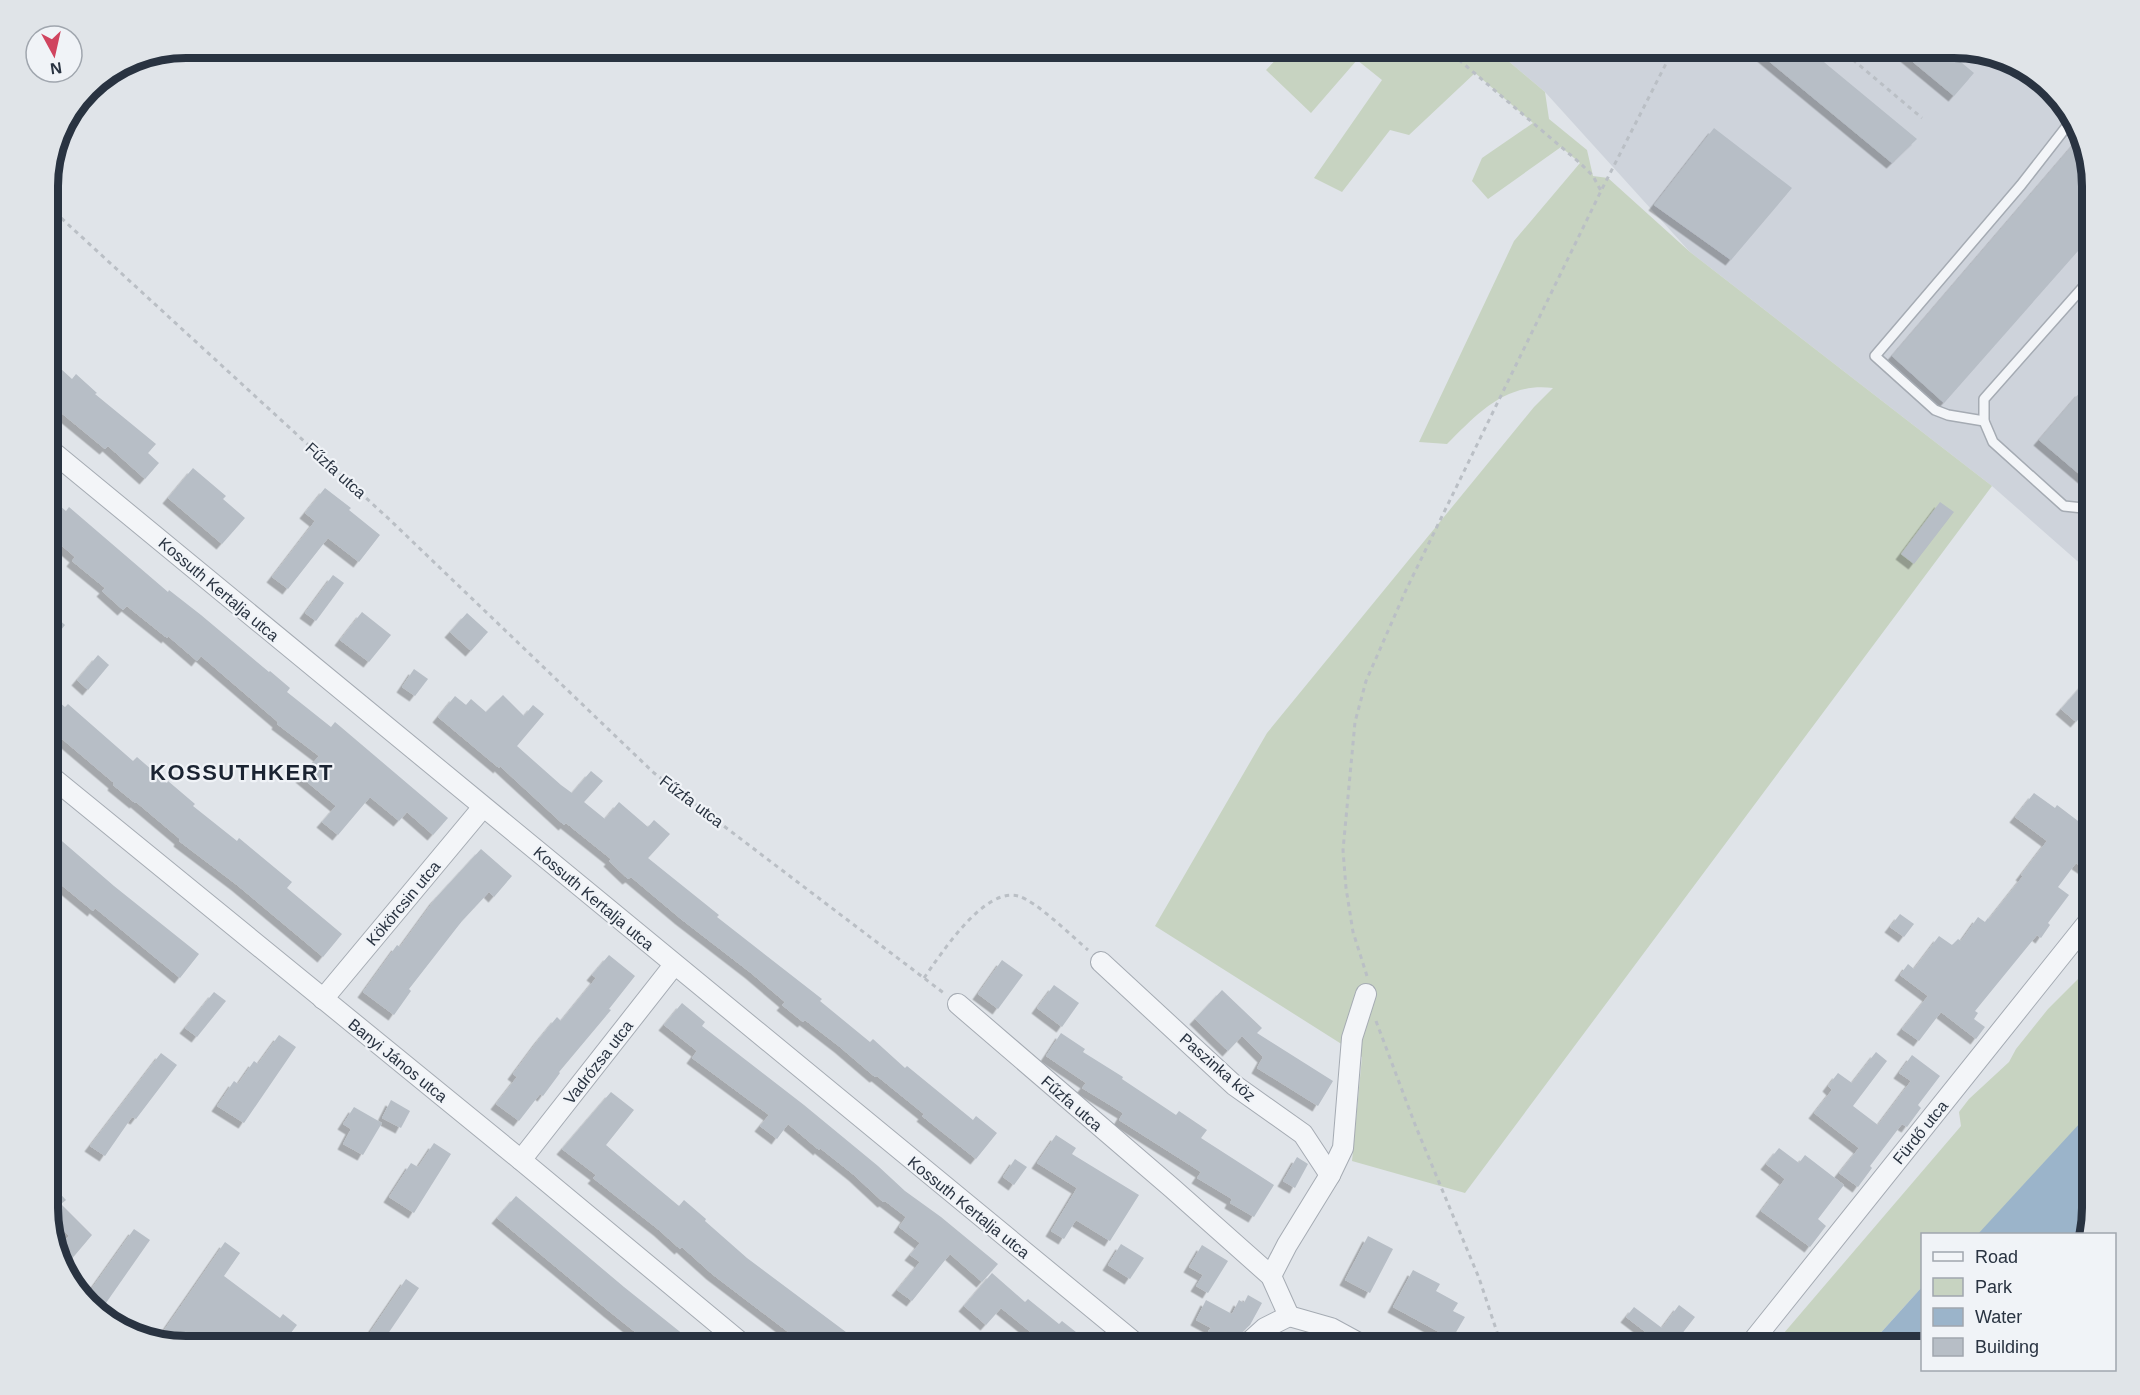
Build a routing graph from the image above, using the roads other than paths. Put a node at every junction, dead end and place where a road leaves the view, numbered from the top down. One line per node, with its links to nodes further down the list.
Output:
1 (2066, 127): 3 (lane)
2 (2082, 288): 3 (lane)
3 (1984, 421): 5 (lane)
4 (59, 457): 7 (street, Kossuth Kertalja utca)
5 (2082, 508)
6 (59, 783): 12 (street, Banyi János utca)
7 (483, 807): 10 (street, Kossuth Kertalja utca); 12 (street, Kökörcsin utca)
8 (2082, 930): 22 (street, Fürdő utca)
9 (1101, 962): 15 (street, Paszinka köz)
10 (674, 965): 14 (street, Vadrózsa utca); 19 (street, Kossuth Kertalja utca)
11 (1366, 994): 15 (street)
12 (323, 999): 14 (street, Banyi János utca)
13 (958, 1004): 16 (street, Fűzfa utca)
14 (521, 1160): 18 (street, Banyi János utca)
15 (1330, 1175): 16 (street)
16 (1271, 1276): 17 (street, Fűzfa utca)
17 (1289, 1316): 20 (street); 21 (street)
18 (733, 1336)
19 (1127, 1336)
20 (1256, 1336)
21 (1345, 1336)
22 (1757, 1336)

